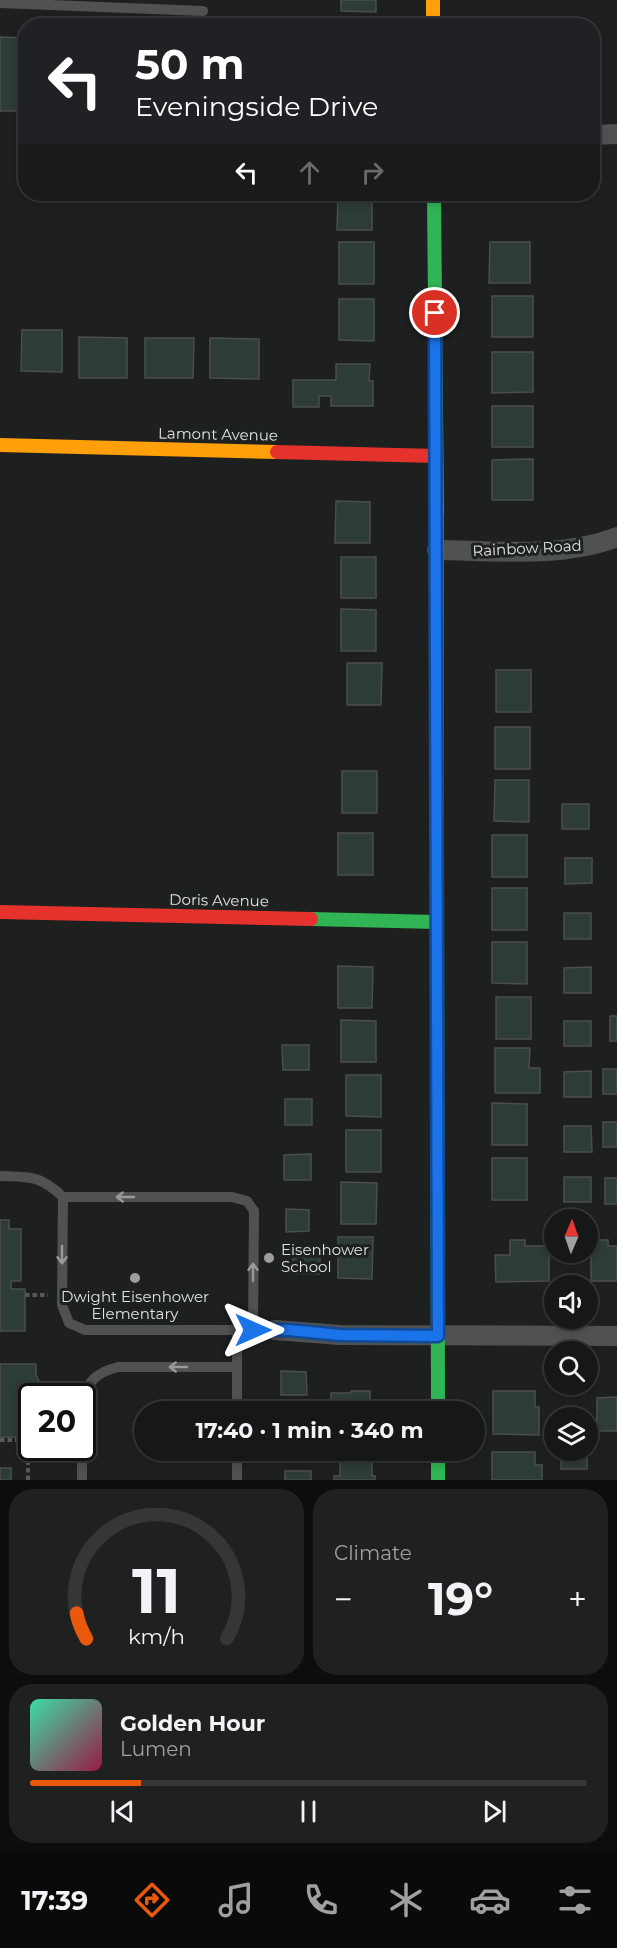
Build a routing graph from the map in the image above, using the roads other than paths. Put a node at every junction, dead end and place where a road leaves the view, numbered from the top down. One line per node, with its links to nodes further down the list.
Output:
1 (434, 0): 4 (street)
2 (0, 3): 3 (lane)
3 (202, 11)
4 (433, 18)
5 (617, 134): 6 (street)
6 (600, 135)
7 (434, 201): 9 (street)
8 (0, 445): 9 (street, Lamont Avenue)
9 (436, 456): 11 (street)
10 (617, 537): 11 (street, Rainbow Road)
11 (437, 550): 13 (street)
12 (0, 912): 13 (street, Doris Avenue)
13 (437, 922): 19 (street)
14 (0, 1176): 15 (lane)
15 (63, 1197): 16 (lane, one-way to 16); 17 (lane, one-way to 15)
16 (237, 1330): 17 (lane); 21 (lane)
17 (253, 1330): 18 (lane)
18 (276, 1330): 19 (street)
19 (438, 1336): 20 (street); 24 (street)
20 (617, 1336)
21 (237, 1367): 22 (lane, one-way to 22); 23 (lane)
22 (89, 1383)
23 (237, 1401)
24 (438, 1401)
25 (82, 1461): 28 (lane)
26 (237, 1461): 29 (lane)
27 (438, 1461): 30 (street)
28 (82, 1480)
29 (237, 1480)
30 (438, 1480)

